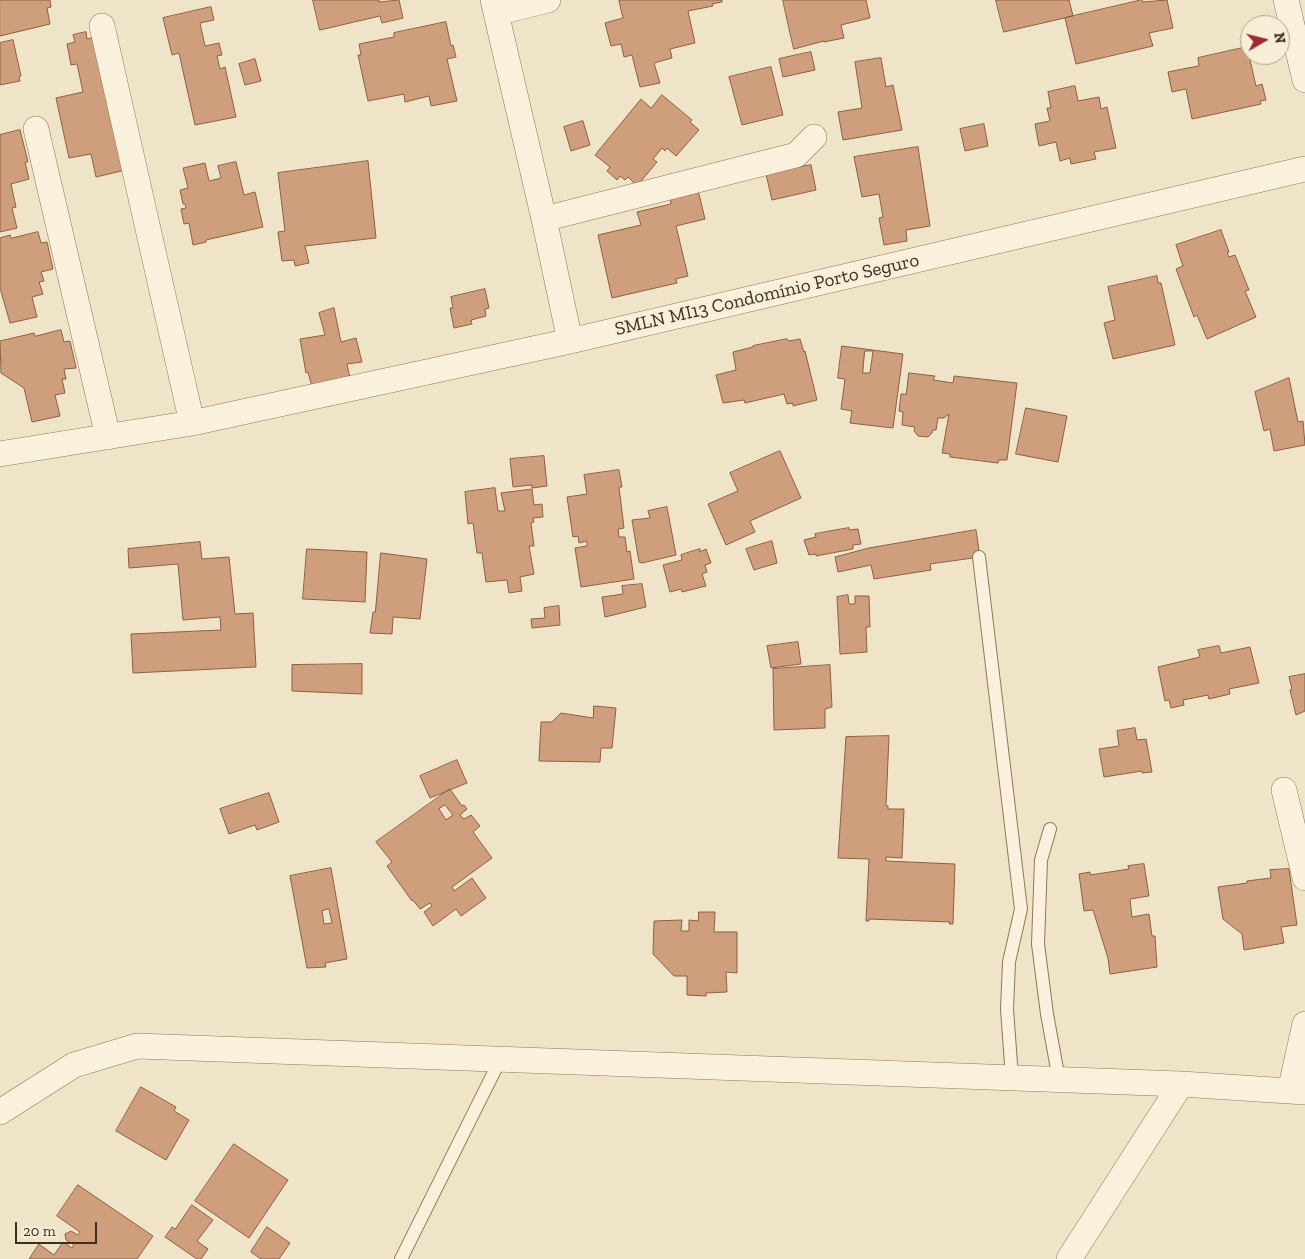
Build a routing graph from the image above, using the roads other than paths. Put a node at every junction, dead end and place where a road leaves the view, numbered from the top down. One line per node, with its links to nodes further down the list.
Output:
1 (548, 0): 3 (street)
2 (1286, 0): 5 (street)
3 (495, 7): 9 (street)
4 (102, 26): 11 (street)
5 (1305, 80)
6 (36, 129): 12 (street)
7 (814, 137): 9 (street)
8 (1305, 169): 10 (street, SMLN MI13 Condomínio Porto Seguro)
9 (544, 219): 10 (street)
10 (570, 341): 11 (street, SMLN MI13 Condomínio Porto Seguro)
11 (192, 423): 12 (street, SMLN MI13 Condomínio Porto Seguro)
12 (108, 437): 13 (street, SMLN MI13 Condomínio Porto Seguro)
13 (0, 454)
14 (979, 558): 20 (lane)
15 (1284, 790): 17 (street)
16 (1050, 829): 21 (lane)
17 (1305, 878)
18 (1305, 1024): 23 (street)
19 (500, 1060): 20 (street); 24 (street); 25 (lane)
20 (1012, 1078): 21 (street)
21 (1059, 1080): 22 (street)
22 (1182, 1084): 23 (street); 26 (street)
23 (1298, 1091)
24 (0, 1112)
25 (401, 1259)
26 (1068, 1259)

